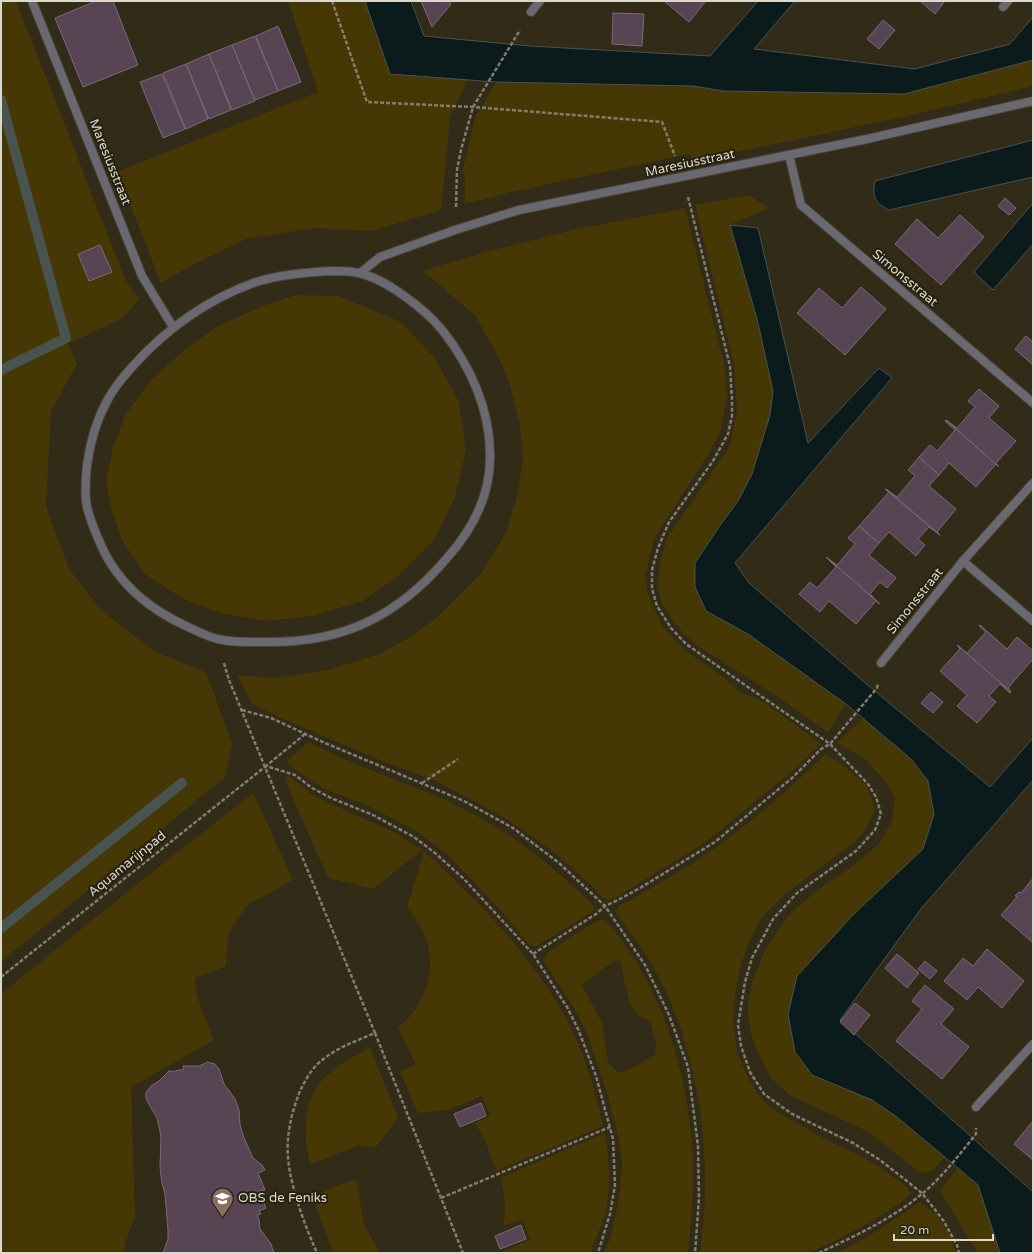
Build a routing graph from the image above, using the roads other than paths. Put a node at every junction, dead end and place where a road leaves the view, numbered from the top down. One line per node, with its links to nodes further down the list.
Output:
1 (32, 1): 7 (street, Maresiusstraat)
2 (540, 1): 3 (street)
3 (531, 12)
4 (1033, 101): 5 (street, Maresiusstraat)
5 (788, 155): 6 (street, Maresiusstraat); 8 (street, Simonsstraat)
6 (360, 273): 7 (street); 7 (street)
7 (173, 327)
8 (1033, 403)
9 (1033, 483): 10 (street, Simonsstraat)
10 (963, 561): 11 (street); 12 (street, Simonsstraat)
11 (1033, 620)
12 (881, 663)
13 (1033, 1044): 14 (street)
14 (976, 1107)

